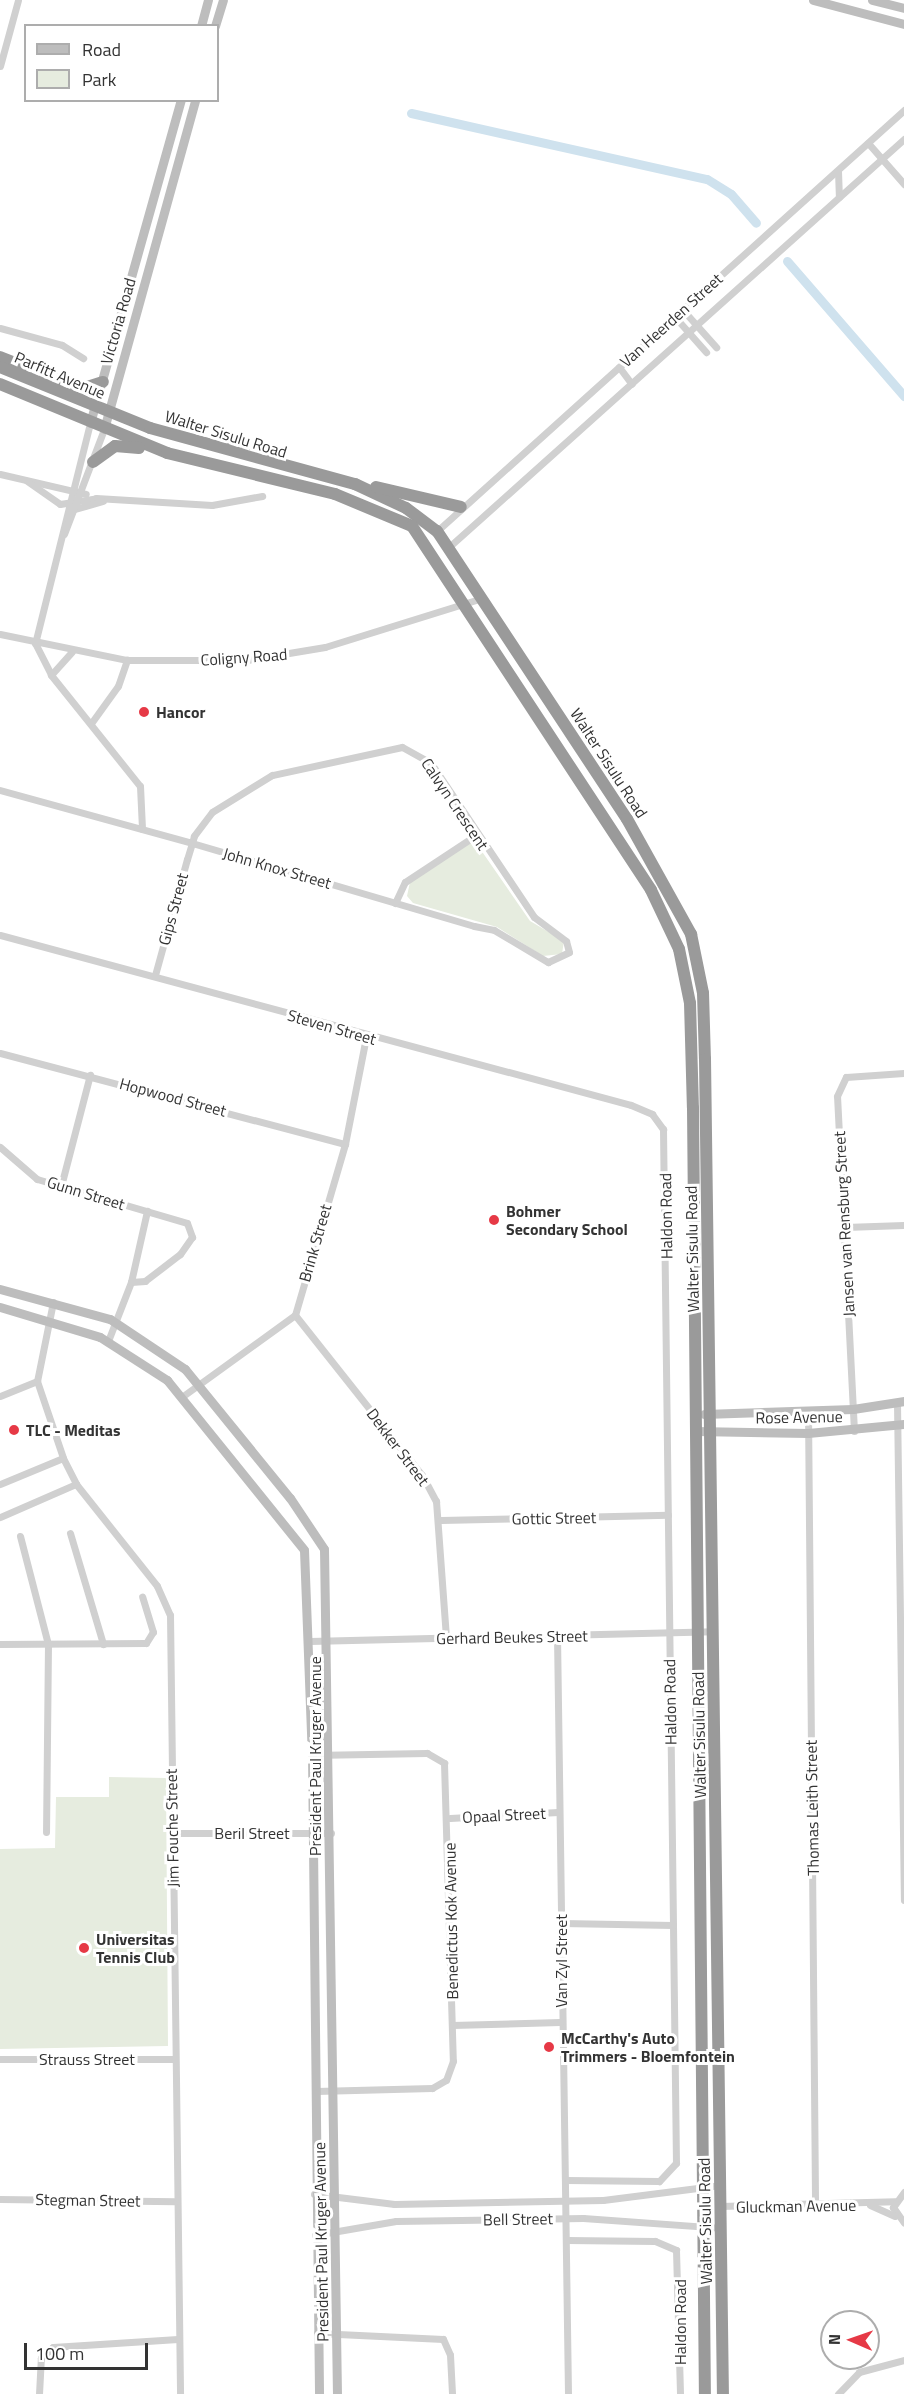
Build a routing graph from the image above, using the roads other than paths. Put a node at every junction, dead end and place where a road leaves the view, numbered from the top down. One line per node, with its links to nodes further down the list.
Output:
1 (18, 0): 11 (street)
2 (208, 0): 8 (street)
3 (223, 0): 9 (street)
4 (813, 0): 6 (street)
5 (872, 0): 7 (street)
6 (849, 5): 10 (street)
7 (904, 8)
8 (202, 24)
9 (216, 24)
10 (904, 24)
11 (0, 66)
12 (180, 102): 15 (street, Victoria Road)
13 (194, 102): 16 (street, Victoria Road)
14 (904, 110): 18 (street, Van Heerden Street)
15 (176, 119): 16 (street); 23 (street, Victoria Road)
16 (189, 122): 24 (street, Victoria Road)
17 (904, 139): 19 (street, Van Heerden Street)
18 (868, 143): 19 (street); 20 (street, Van Heerden Street)
19 (882, 159): 21 (street); 22 (street, Van Heerden Street)
20 (839, 169): 22 (street); 25 (street, Van Heerden Street)
21 (904, 184)
22 (839, 197): 28 (street, Van Heerden Street)
23 (131, 280): 24 (street); 36 (street, Victoria Road)
24 (145, 280): 40 (street, Victoria Road)
25 (683, 310): 26 (street, Van Heerden Street); 28 (street)
26 (675, 317): 29 (street); 35 (street, Van Heerden Street)
27 (0, 328): 33 (street, Parfitt Avenue)
28 (697, 328): 29 (street, Van Heerden Street); 30 (street)
29 (689, 335): 31 (street); 38 (street, Van Heerden Street)
30 (716, 347)
31 (706, 352)
32 (0, 357): 36 (highway)
33 (83, 358)
34 (0, 367): 39 (highway, Parfitt Avenue)
35 (619, 367): 38 (street); 55 (street, Van Heerden Street)
36 (103, 382): 39 (street, Victoria Road)
37 (0, 384): 41 (highway, Parfitt Avenue)
38 (632, 384): 60 (street, Van Heerden Street)
39 (95, 408): 40 (highway, Parfitt Avenue); 41 (street, Victoria Road)
40 (107, 413): 42 (street, Victoria Road); 47 (highway, Walter Sisulu Road)
41 (90, 423): 42 (highway, Parfitt Avenue); 48 (street, Victoria Road)
42 (104, 429): 43 (highway, Walter Sisulu Road); 44 (street, Victoria Road)
43 (167, 453): 44 (highway); 57 (highway, Walter Sisulu Road)
44 (93, 462): 49 (street, Victoria Road)
45 (0, 474): 46 (street)
46 (27, 481): 48 (street); 54 (street)
47 (355, 484): 55 (highway); 58 (highway, Walter Sisulu Road)
48 (72, 489): 49 (street); 54 (street, Victoria Road)
49 (82, 492): 51 (street); 52 (street, Victoria Road)
50 (262, 496): 53 (street)
51 (96, 498): 52 (street); 53 (street)
52 (79, 500): 54 (street); 56 (street, Victoria Road)
53 (108, 500): 56 (street)
54 (67, 503): 59 (street, Victoria Road)
55 (461, 507): 58 (street, Van Heerden Street)
56 (75, 509): 59 (street, Victoria Road)
57 (412, 526): 60 (highway); 61 (highway, Walter Sisulu Road)
58 (437, 531): 60 (highway)
59 (59, 545): 65 (street, Victoria Road)
60 (444, 545): 61 (highway); 62 (highway, Walter Sisulu Road)
61 (454, 582): 63 (highway, Walter Sisulu Road)
62 (482, 598): 63 (street, Coligny Road); 71 (highway, Walter Sisulu Road)
63 (466, 600): 67 (street, Coligny Road); 72 (highway, Walter Sisulu Road)
64 (0, 633): 65 (street, Coligny Road)
65 (36, 643): 66 (street, Coligny Road); 68 (street)
66 (72, 652): 67 (street, Coligny Road); 68 (street)
67 (127, 660): 69 (street)
68 (51, 675): 69 (street)
69 (92, 722): 73 (street)
70 (0, 790): 73 (street, John Knox Street)
71 (615, 801): 72 (highway); 76 (highway, Walter Sisulu Road)
72 (601, 812): 77 (highway, Walter Sisulu Road)
73 (142, 829): 75 (street, John Knox Street)
74 (476, 835): 75 (street, Calvyn Crescent); 78 (street); 80 (street, Calvyn Crescent)
75 (192, 843): 78 (street, John Knox Street); 81 (street, Gips Street)
76 (665, 883): 77 (highway); 82 (highway, Walter Sisulu Road)
77 (651, 890): 83 (highway, Walter Sisulu Road)
78 (395, 903): 80 (street, John Knox Street)
79 (0, 935): 81 (street, Steven Street)
80 (548, 962)
81 (155, 975): 84 (street, Steven Street)
82 (703, 993): 83 (highway); 93 (highway, Walter Sisulu Road)
83 (689, 994): 92 (highway, Walter Sisulu Road)
84 (366, 1037): 88 (street, Steven Street); 89 (street, Brink Street)
85 (0, 1053): 87 (street, Hopwood Street)
86 (904, 1073): 96 (street, Jansen van Rensburg Street)
87 (90, 1075): 89 (street, Hopwood Street); 91 (street)
88 (660, 1123): 124 (street, Haldon Road)
89 (345, 1144): 103 (street, Brink Street)
90 (0, 1147): 91 (street, Gunn Street)
91 (62, 1186): 94 (street, Gunn Street)
92 (694, 1198): 93 (highway); 99 (highway, Walter Sisulu Road)
93 (708, 1198): 100 (highway, Walter Sisulu Road)
94 (147, 1211): 97 (street, Gunn Street); 97 (street, Gunn Street)
95 (904, 1226): 96 (street)
96 (845, 1227): 112 (street, Jansen van Rensburg Street)
97 (131, 1282): 105 (street, Gunn Street)
98 (0, 1289): 101 (street, President Paul Kruger Avenue)
99 (694, 1290): 100 (highway); 115 (highway, Walter Sisulu Road)
100 (710, 1290): 114 (highway, Walter Sisulu Road)
101 (53, 1302): 104 (street, Jim Fouche Street); 105 (street, President Paul Kruger Avenue)
102 (0, 1307): 104 (street, President Paul Kruger Avenue)
103 (295, 1315): 108 (street); 128 (street, Dekker Street)
104 (49, 1321): 106 (street, President Paul Kruger Avenue); 107 (street, Jim Fouche Street)
105 (115, 1323): 106 (street, Gunn Street); 108 (street, President Paul Kruger Avenue)
106 (108, 1341): 110 (street, President Paul Kruger Avenue)
107 (37, 1381): 109 (street); 121 (street, Jim Fouche Street)
108 (197, 1384): 110 (street); 138 (street, President Paul Kruger Avenue)
109 (0, 1396)
110 (183, 1396): 139 (street, President Paul Kruger Avenue)
111 (901, 1402): 112 (street, Rose Avenue); 116 (street)
112 (853, 1409): 113 (street, Rose Avenue); 118 (street, Jansen van Rensburg Street)
113 (808, 1411): 114 (street, Rose Avenue); 120 (street, Thomas Leith Street)
114 (712, 1413): 115 (street, Rose Avenue); 119 (highway, Walter Sisulu Road)
115 (695, 1414): 117 (highway, Walter Sisulu Road)
116 (901, 1425): 118 (street, Rose Avenue); 131 (street)
117 (695, 1431): 119 (street, Rose Avenue); 126 (highway, Walter Sisulu Road)
118 (854, 1431): 120 (street, Rose Avenue)
119 (712, 1432): 120 (street, Rose Avenue); 127 (highway, Walter Sisulu Road)
120 (808, 1433): 178 (street, Thomas Leith Street)
121 (63, 1458): 122 (street); 123 (street, Jim Fouche Street)
122 (0, 1484)
123 (76, 1485): 125 (street); 150 (street, Jim Fouche Street)
124 (668, 1515): 128 (street, Gottic Street); 135 (street, Haldon Road)
125 (0, 1517)
126 (695, 1517): 127 (highway); 134 (highway, Walter Sisulu Road)
127 (713, 1517): 133 (highway, Walter Sisulu Road)
128 (441, 1520): 137 (street, Dekker Street)
129 (70, 1533): 142 (street)
130 (20, 1536): 141 (street)
131 (903, 1568): 155 (street)
132 (142, 1597): 142 (street)
133 (714, 1631): 134 (street, Gerhard Beukes Street); 146 (highway, Walter Sisulu Road)
134 (696, 1633): 135 (street, Gerhard Beukes Street); 145 (highway, Walter Sisulu Road)
135 (670, 1634): 136 (street, Gerhard Beukes Street); 157 (street, Haldon Road)
136 (557, 1635): 137 (street, Gerhard Beukes Street); 147 (street, Van Zyl Street)
137 (446, 1638): 138 (street, Gerhard Beukes Street)
138 (329, 1640): 139 (street, Gerhard Beukes Street); 144 (street, President Paul Kruger Avenue)
139 (310, 1641): 143 (street, President Paul Kruger Avenue)
140 (0, 1644): 141 (street)
141 (48, 1644): 142 (street); 149 (street)
142 (103, 1644)
143 (312, 1755): 144 (street, Benedictus Kok Avenue); 151 (street, President Paul Kruger Avenue)
144 (331, 1755): 148 (street, Benedictus Kok Avenue); 152 (street, President Paul Kruger Avenue)
145 (697, 1763): 146 (highway); 154 (highway, Walter Sisulu Road)
146 (716, 1764): 153 (highway, Walter Sisulu Road)
147 (558, 1812): 148 (street, Opaal Street); 156 (street, Van Zyl Street)
148 (450, 1818): 161 (street, Benedictus Kok Avenue)
149 (46, 1832)
150 (173, 1833): 151 (street, Beril Street); 163 (street, Jim Fouche Street)
151 (313, 1833): 152 (street, Beril Street); 166 (street, President Paul Kruger Avenue)
152 (331, 1833): 167 (street, President Paul Kruger Avenue)
153 (717, 1864): 154 (highway); 158 (highway, Walter Sisulu Road)
154 (698, 1865): 159 (highway, Walter Sisulu Road)
155 (904, 1900)
156 (561, 1923): 157 (street); 160 (street, Van Zyl Street)
157 (673, 1925): 168 (street, Haldon Road)
158 (718, 1963): 159 (highway); 165 (highway, Walter Sisulu Road)
159 (699, 1964): 164 (highway, Walter Sisulu Road)
160 (560, 2022): 161 (street); 168 (street, Van Zyl Street)
161 (452, 2025): 167 (street, Benedictus Kok Avenue)
162 (0, 2059): 163 (street, Strauss Street)
163 (175, 2059): 176 (street, Jim Fouche Street)
164 (700, 2087): 165 (highway); 170 (highway, Walter Sisulu Road)
165 (720, 2087): 169 (highway, Walter Sisulu Road)
166 (316, 2091): 167 (street, Benedictus Kok Avenue); 173 (street, President Paul Kruger Avenue)
167 (334, 2091): 172 (street, President Paul Kruger Avenue)
168 (566, 2180): 175 (street, Van Zyl Street)
169 (721, 2185): 170 (street, Gluckman Avenue); 180 (highway, Walter Sisulu Road)
170 (702, 2186): 175 (street, Bell Street); 183 (highway, Walter Sisulu Road)
171 (904, 2191): 177 (street)
172 (336, 2193): 173 (street, Bell Street); 175 (street, Bell Street); 187 (street, President Paul Kruger Avenue)
173 (314, 2194): 186 (street, President Paul Kruger Avenue)
174 (0, 2199): 176 (street, Stegman Street)
175 (566, 2200): 181 (street, Van Zyl Street)
176 (175, 2201): 194 (street, Jim Fouche Street)
177 (895, 2201): 179 (street, Gluckman Avenue); 182 (street)
178 (815, 2205): 179 (street, Gluckman Avenue); 180 (street, Gluckman Avenue)
179 (870, 2205): 182 (street, Gluckman Avenue)
180 (721, 2206): 184 (highway, Walter Sisulu Road)
181 (567, 2218): 183 (street, Bell Street); 187 (street, Bell Street); 188 (street, Van Zyl Street)
182 (900, 2220): 185 (street)
183 (702, 2228): 184 (street, Bell Street); 190 (highway, Walter Sisulu Road)
184 (721, 2228): 191 (highway, Walter Sisulu Road)
185 (904, 2228)
186 (315, 2235): 187 (street, Bell Street); 192 (street, President Paul Kruger Avenue)
187 (336, 2235): 193 (street, President Paul Kruger Avenue)
188 (567, 2240): 189 (street, Bell Street); 201 (street, Van Zyl Street)
189 (676, 2250): 202 (street, Haldon Road)
190 (703, 2294): 191 (highway); 203 (highway, Walter Sisulu Road)
191 (722, 2294): 204 (highway, Walter Sisulu Road)
192 (318, 2333): 193 (street); 198 (street, President Paul Kruger Avenue)
193 (337, 2333): 199 (street, President Paul Kruger Avenue); 200 (street)
194 (178, 2339): 196 (street); 197 (street, Jim Fouche Street)
195 (904, 2360): 205 (street)
196 (39, 2394)
197 (180, 2394)
198 (319, 2394)
199 (337, 2394)
200 (452, 2394)
201 (568, 2394)
202 (680, 2394)
203 (705, 2394)
204 (723, 2394)
205 (838, 2394)

